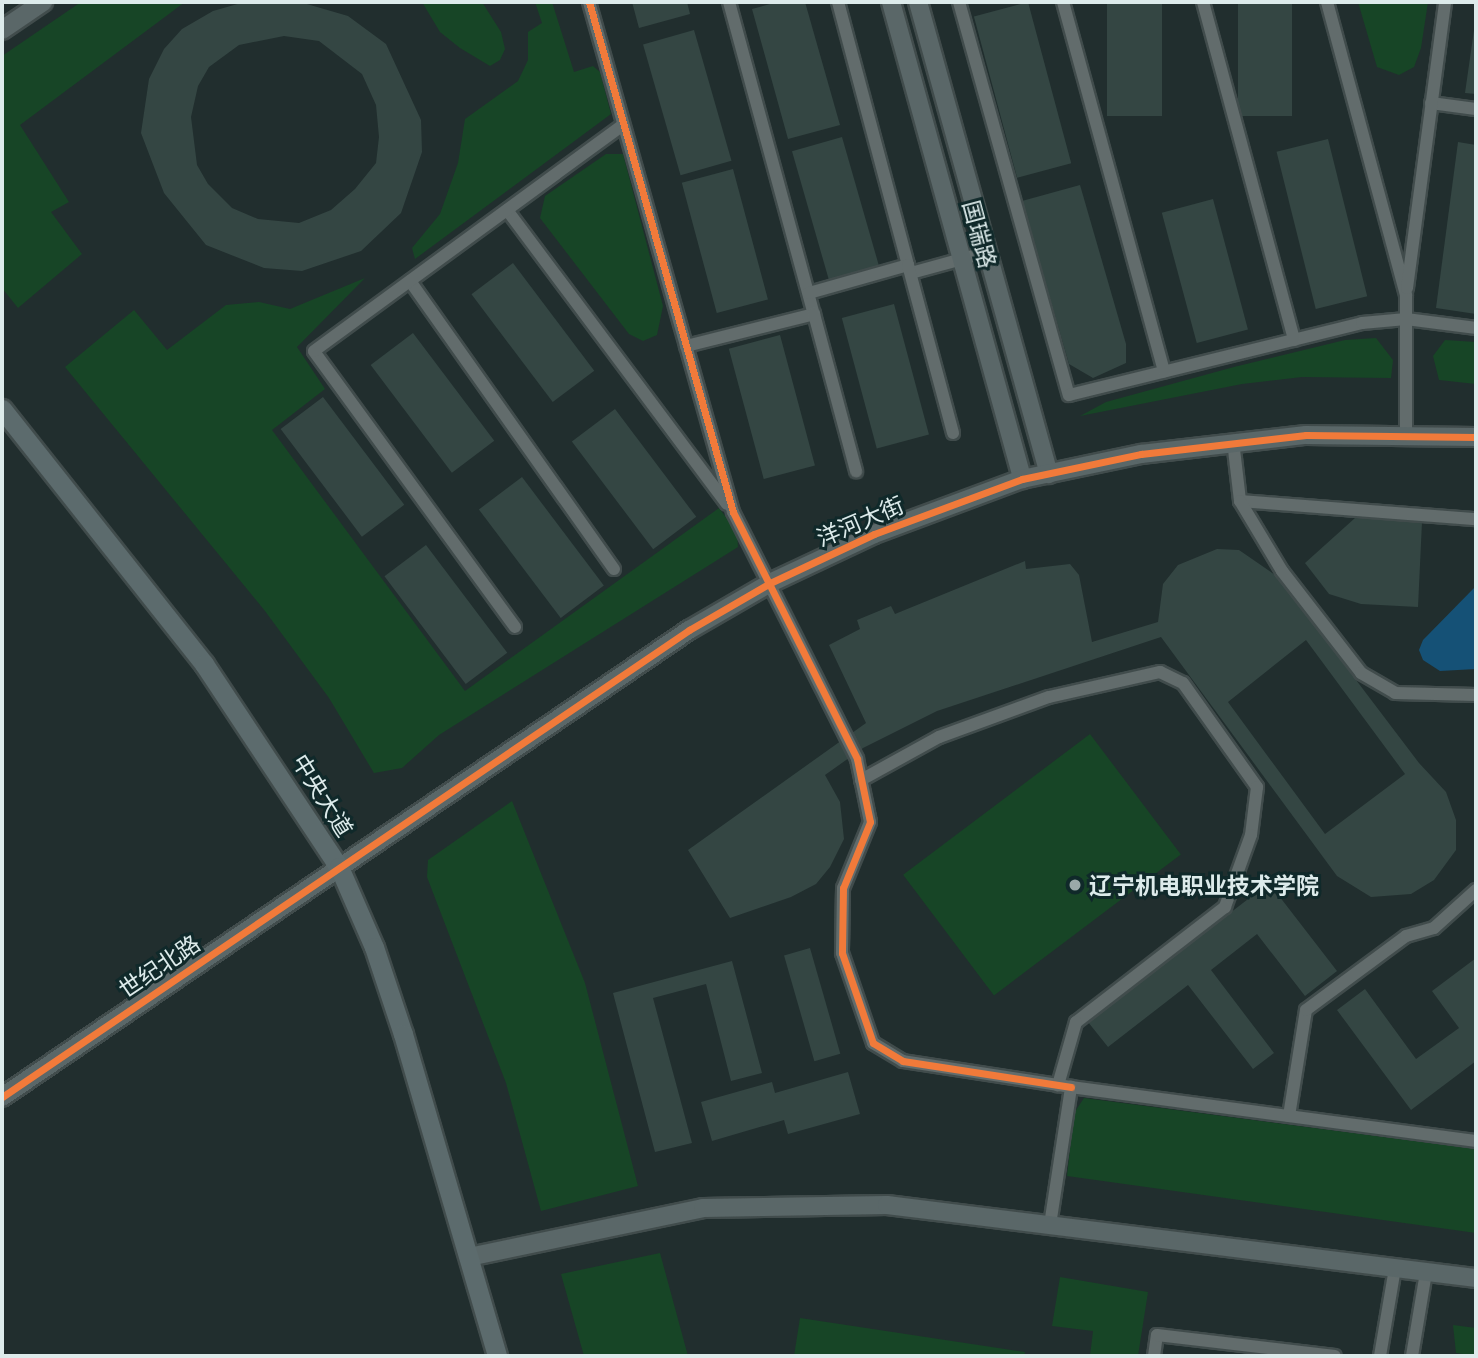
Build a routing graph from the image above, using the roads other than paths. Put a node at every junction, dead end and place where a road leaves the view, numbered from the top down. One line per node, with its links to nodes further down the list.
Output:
1 (43, 2): 12 (street)
2 (589, 2): 15 (street)
3 (729, 2): 21 (street)
4 (838, 2): 19 (street)
5 (891, 2): 18 (street, 国瑞路)
6 (918, 2): 17 (street, 国瑞路)
7 (958, 2): 28 (street)
8 (1063, 2): 28 (street)
9 (1203, 2): 26 (street)
10 (1327, 2): 22 (street)
11 (1445, 2): 13 (street)
12 (2, 30)
13 (1432, 103): 14 (street); 22 (street)
14 (1476, 109)
15 (623, 125): 16 (street); 27 (street)
16 (507, 210): 20 (street); 38 (street)
17 (988, 252): 18 (street); 35 (street, 国瑞路)
18 (962, 260): 19 (street); 36 (street, 国瑞路)
19 (909, 269): 21 (street); 30 (street)
20 (410, 281): 40 (street); 42 (street)
21 (808, 293): 23 (street)
22 (1406, 295): 24 (street)
23 (814, 314): 27 (street); 34 (street)
24 (1406, 319): 25 (street); 26 (street); 31 (street)
25 (1476, 328)
26 (1294, 340): 28 (street)
27 (686, 346): 38 (street)
28 (1164, 372)
29 (2, 409): 45 (main road, 中央大道)
30 (953, 433)
31 (1406, 434): 32 (street, 洋河大街); 33 (street, 洋河大街)
32 (1476, 437)
33 (1233, 441): 35 (street, 洋河大街); 37 (street)
34 (856, 471)
35 (1049, 474): 36 (street, 洋河大街)
36 (1022, 479): 41 (street, 洋河大街)
37 (1240, 501): 39 (street); 43 (street)
38 (733, 512): 41 (street)
39 (1476, 519)
40 (614, 569)
41 (771, 583): 44 (street); 45 (street, 洋河大街)
42 (515, 627)
43 (1476, 695)
44 (861, 780): 47 (street); 47 (street)
45 (339, 867): 48 (street, 世纪北路); 52 (main road, 中央大道)
46 (1476, 890): 49 (street)
47 (1064, 1086): 49 (street); 51 (street)
48 (2, 1097)
49 (1289, 1116): 50 (street)
50 (1476, 1142)
51 (1050, 1225): 52 (street); 53 (street)
52 (469, 1257): 56 (main road, 中央大道)
53 (1395, 1268): 54 (street); 59 (street)
54 (1426, 1272): 55 (street); 60 (street)
55 (1476, 1278)
56 (497, 1356)
57 (1154, 1356): 58 (street)
58 (1335, 1356)
59 (1380, 1356)
60 (1412, 1356)

